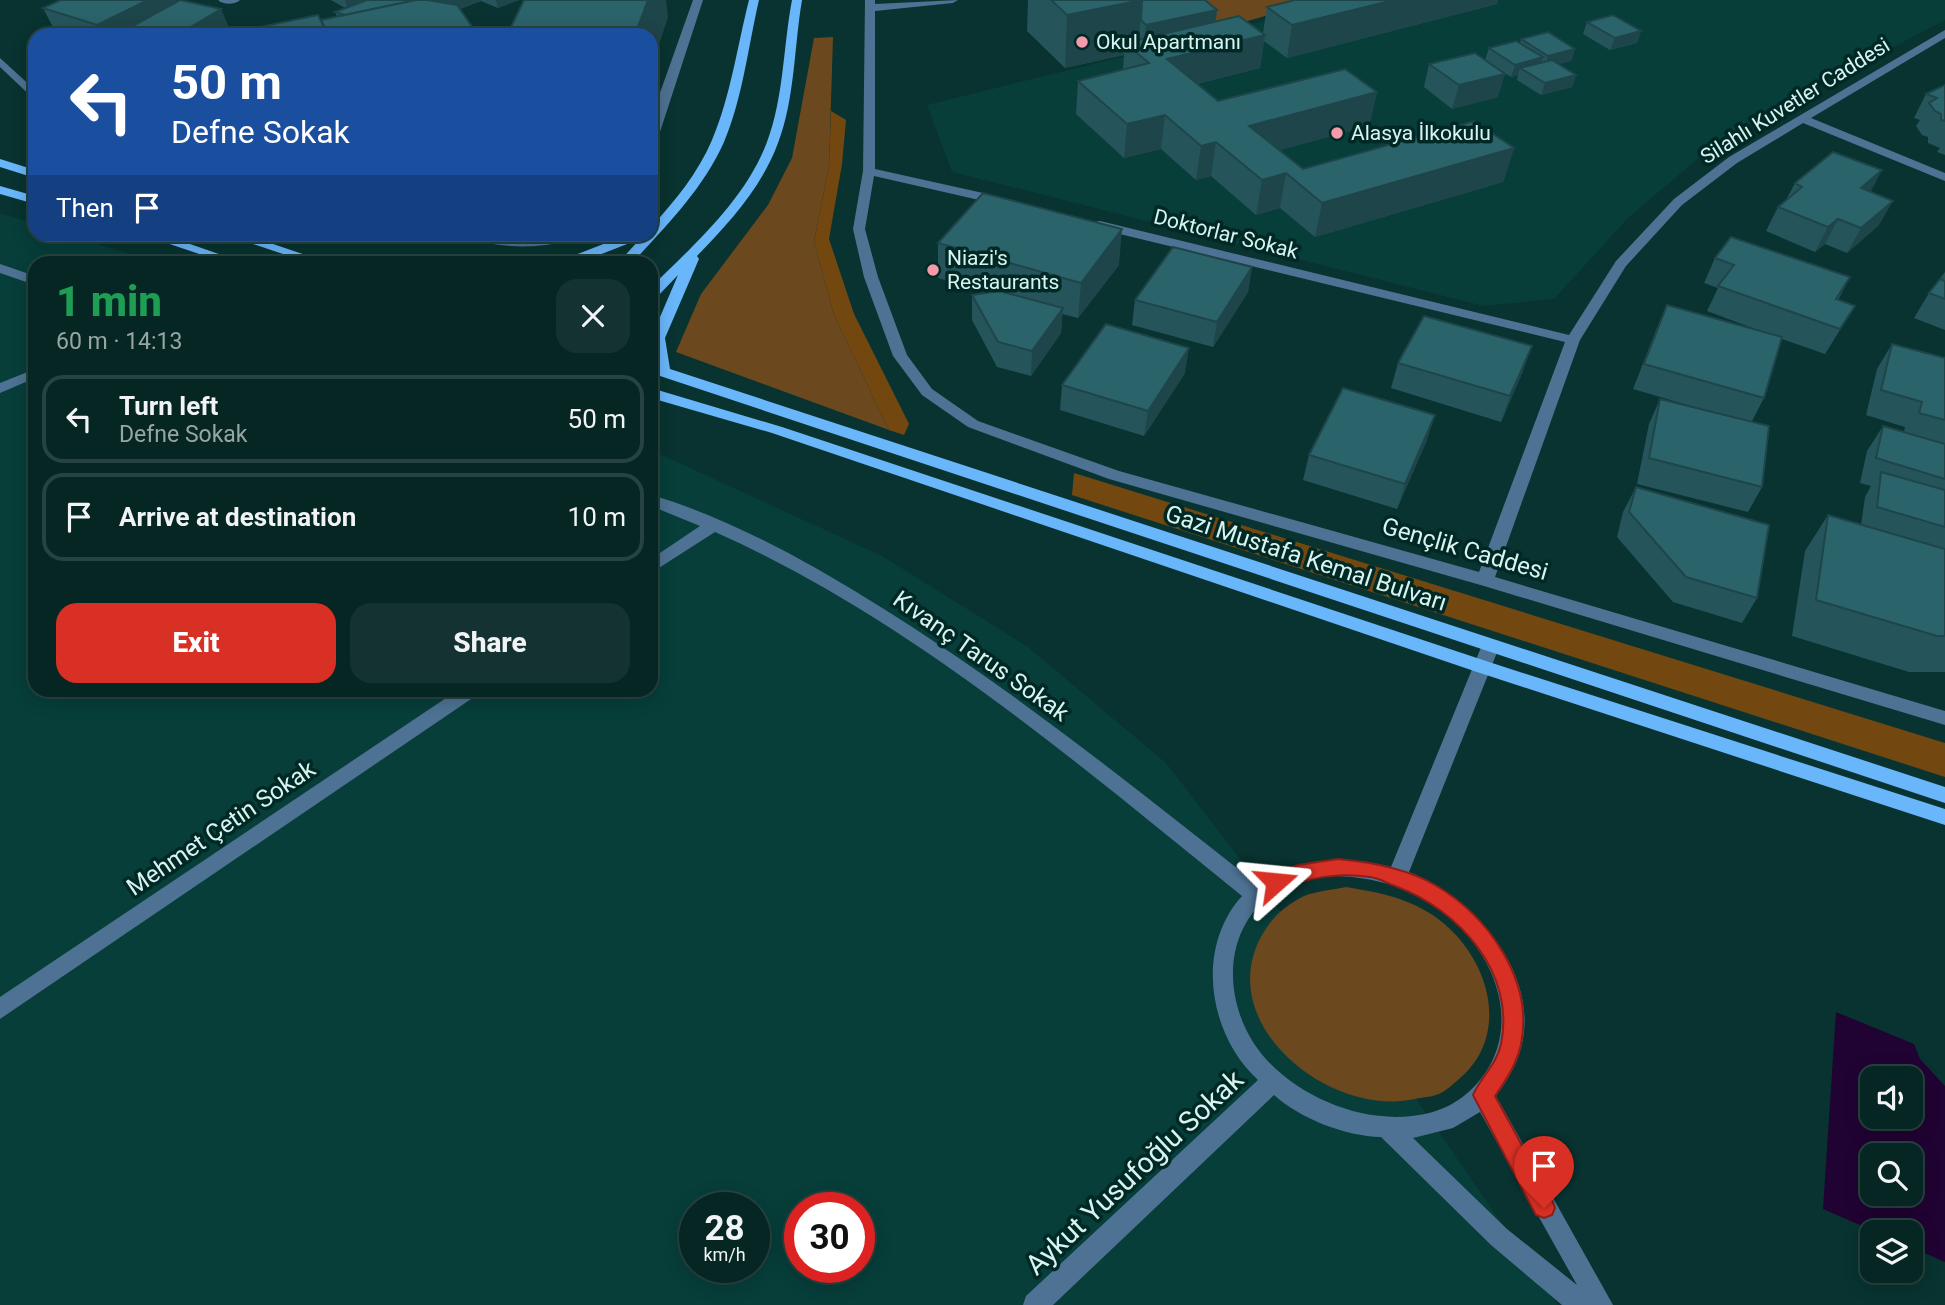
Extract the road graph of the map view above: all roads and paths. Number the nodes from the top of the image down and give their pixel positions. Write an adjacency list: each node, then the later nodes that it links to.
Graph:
1 (698, 0): 9 (street)
2 (754, 0): 19 (main road)
3 (797, 0): 24 (main road)
4 (953, 0): 5 (street)
5 (871, 4): 12 (street, Gençlik Caddesi)
6 (1945, 33): 10 (street, Silahlı Kuvetler Caddesi)
7 (0, 61): 8 (street)
8 (28, 90)
9 (658, 115)
10 (1801, 118): 14 (street); 33 (street, Silahlı Kuvetler Caddesi)
11 (0, 163): 13 (main road)
12 (869, 171): 17 (street); 41 (street, Gençlik Caddesi)
13 (28, 172)
14 (1945, 177)
15 (0, 190): 16 (main road)
16 (28, 198)
17 (1011, 203)
18 (1091, 223): 33 (street, Doktorlar Sokak)
19 (658, 224)
20 (171, 242): 25 (main road)
21 (255, 242): 26 (main road)
22 (621, 242): 27 (main road)
23 (643, 242): 28 (main road)
24 (696, 250): 31 (main road); 32 (main road)
25 (216, 256)
26 (300, 256)
27 (585, 256)
28 (631, 256)
29 (0, 268): 30 (street)
30 (28, 278)
31 (658, 288)
32 (658, 338)
33 (1573, 340): 41 (street, Silahlı Kuvetler Caddesi)
34 (658, 370): 42 (main road, Gazi Mustafa Kemal Bulvarı)
35 (28, 376): 36 (street)
36 (0, 388)
37 (658, 395): 43 (main road, Gazi Mustafa Kemal Bulvarı)
38 (658, 503): 39 (street, Kıvanç Tarus Sokak)
39 (714, 525): 40 (street); 49 (street, Kıvanç Tarus Sokak)
40 (658, 562)
41 (1485, 580): 45 (street, Gençlik Caddesi)
42 (1491, 645): 43 (street); 46 (main road, Gazi Mustafa Kemal Bulvarı)
43 (1483, 667): 47 (main road, Gazi Mustafa Kemal Bulvarı); 48 (street)
44 (461, 697): 50 (street, Mehmet Çetin Sokak)
45 (1945, 718)
46 (1945, 795)
47 (1945, 817)
48 (1397, 877): 49 (street); 52 (street)
49 (1256, 895): 51 (street)
50 (0, 1009)
51 (1273, 1081): 53 (street); 54 (street, Aykut Yusufoğlu Sokak)
52 (1483, 1095): 53 (street); 56 (street)
53 (1389, 1130): 55 (street)
54 (1035, 1305)
55 (1581, 1305)
56 (1601, 1305)

